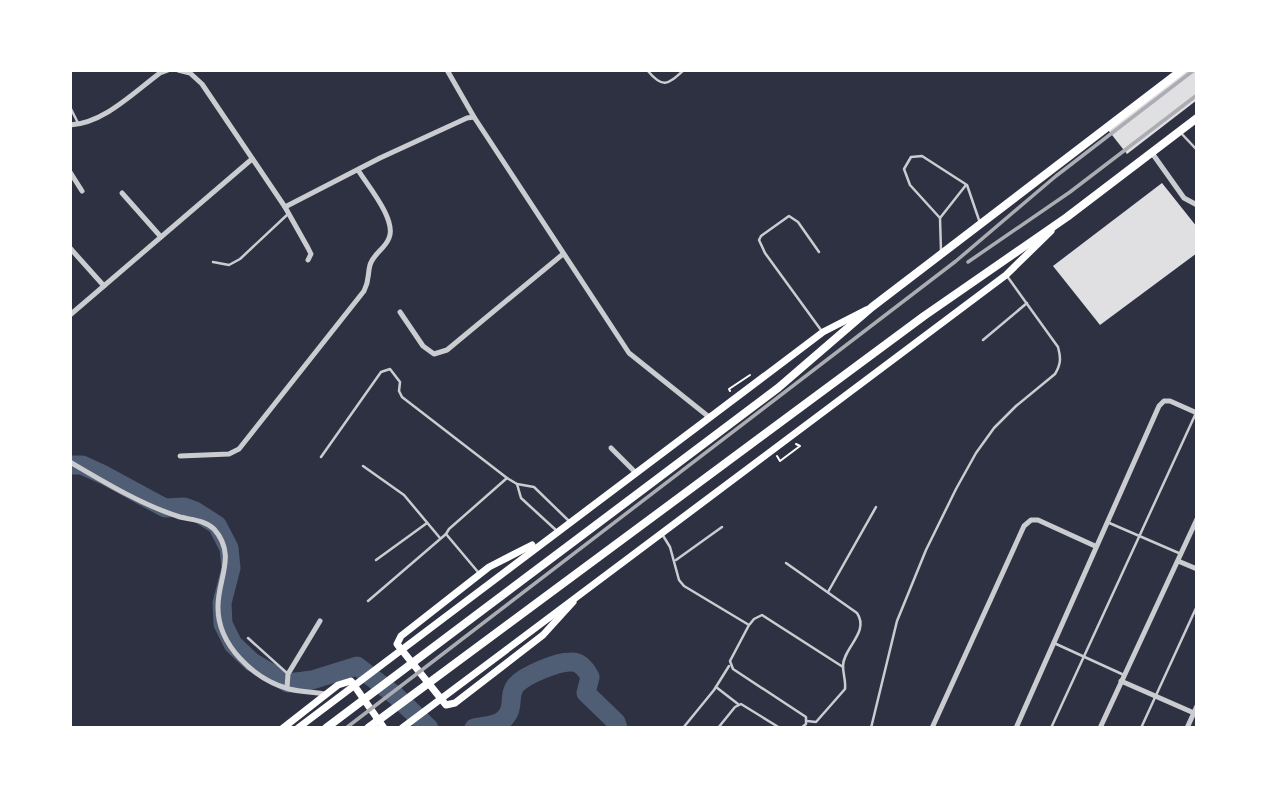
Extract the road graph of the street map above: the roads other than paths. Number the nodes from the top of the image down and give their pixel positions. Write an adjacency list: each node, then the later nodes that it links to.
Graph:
1 (168, 70): 10 (street)
2 (178, 70): 15 (street)
3 (447, 70): 8 (street)
4 (647, 70): 5 (lane)
5 (684, 70)
6 (1182, 70): 25 (main road)
7 (70, 107): 10 (lane)
8 (474, 117): 16 (street); 29 (street)
9 (1197, 118): 12 (main road)
10 (79, 124): 11 (street)
11 (70, 125)
12 (1180, 132): 13 (lane); 14 (main road)
13 (1197, 150)
14 (1152, 153): 21 (street); 23 (main road)
15 (253, 159): 22 (street); 26 (street)
16 (358, 170): 22 (street); 44 (street)
17 (70, 172): 19 (street)
18 (967, 185): 24 (lane); 24 (lane); 25 (lane)
19 (82, 191)
20 (122, 193): 26 (street)
21 (1197, 205)
22 (287, 210): 31 (street); 32 (lane)
23 (1067, 217): 33 (main road); 88 (main road)
24 (940, 218): 30 (lane)
25 (980, 224): 30 (main road)
26 (161, 237): 34 (street)
27 (70, 248): 34 (street)
28 (820, 252): 39 (lane)
29 (563, 254): 37 (street); 42 (street)
30 (941, 254): 36 (main road)
31 (307, 260)
32 (213, 262)
33 (1006, 275): 35 (lane); 59 (main road)
34 (104, 286): 38 (street)
35 (1027, 303): 40 (lane); 98 (lane)
36 (872, 307): 39 (main road); 91 (main road)
37 (400, 312)
38 (70, 315)
39 (823, 332): 42 (main road)
40 (983, 340)
41 (1196, 413): 54 (street); 60 (lane)
42 (709, 417): 48 (main road)
43 (611, 448): 48 (street)
44 (180, 456)
45 (321, 457): 49 (lane)
46 (70, 462): 81 (street)
47 (363, 466): 55 (lane)
48 (635, 472): 53 (main road)
49 (507, 478): 50 (lane); 58 (lane)
50 (517, 484): 53 (lane); 57 (lane)
51 (877, 507): 70 (lane)
52 (1197, 519): 63 (street)
53 (569, 521): 57 (main road)
54 (1106, 521): 60 (lane); 62 (street)
55 (427, 523): 61 (lane); 64 (lane)
56 (722, 527): 65 (lane)
57 (553, 533): 68 (main road); 90 (main road)
58 (446, 534): 61 (lane); 68 (lane)
59 (662, 534): 65 (lane); 69 (main road)
60 (1139, 535): 63 (lane); 77 (lane)
61 (440, 538): 71 (lane)
62 (1095, 546): 76 (street); 99 (street)
63 (1180, 558): 67 (street); 80 (street)
64 (376, 560)
65 (675, 560): 74 (lane)
66 (786, 564): 70 (lane)
67 (1197, 569)
68 (480, 574): 69 (main road)
69 (588, 587): 93 (main road)
70 (828, 593): 79 (lane)
71 (368, 601)
72 (1197, 606): 84 (lane)
73 (320, 621): 81 (street)
74 (749, 625): 78 (lane); 79 (lane)
75 (248, 638): 81 (lane)
76 (1053, 642): 77 (lane); 100 (street)
77 (1084, 656): 80 (lane); 101 (lane)
78 (730, 665): 82 (lane); 87 (lane)
79 (843, 667): 87 (lane)
80 (1123, 678): 84 (street); 102 (street)
81 (287, 681): 83 (street)
82 (716, 687): 85 (lane); 94 (lane)
83 (326, 694): 89 (main road); 92 (main road)
84 (1156, 696): 86 (street); 103 (lane)
85 (738, 704): 95 (lane); 96 (lane)
86 (1196, 710): 104 (street)
87 (807, 720): 97 (lane)
88 (370, 727)
89 (283, 728)
90 (298, 728)
91 (327, 728)
92 (384, 728)
93 (402, 728)
94 (683, 728)
95 (718, 728)
96 (780, 728)
97 (801, 728)
98 (870, 728)
99 (932, 728)
100 (1016, 728)
101 (1051, 728)
102 (1100, 728)
103 (1141, 728)
104 (1187, 728)

